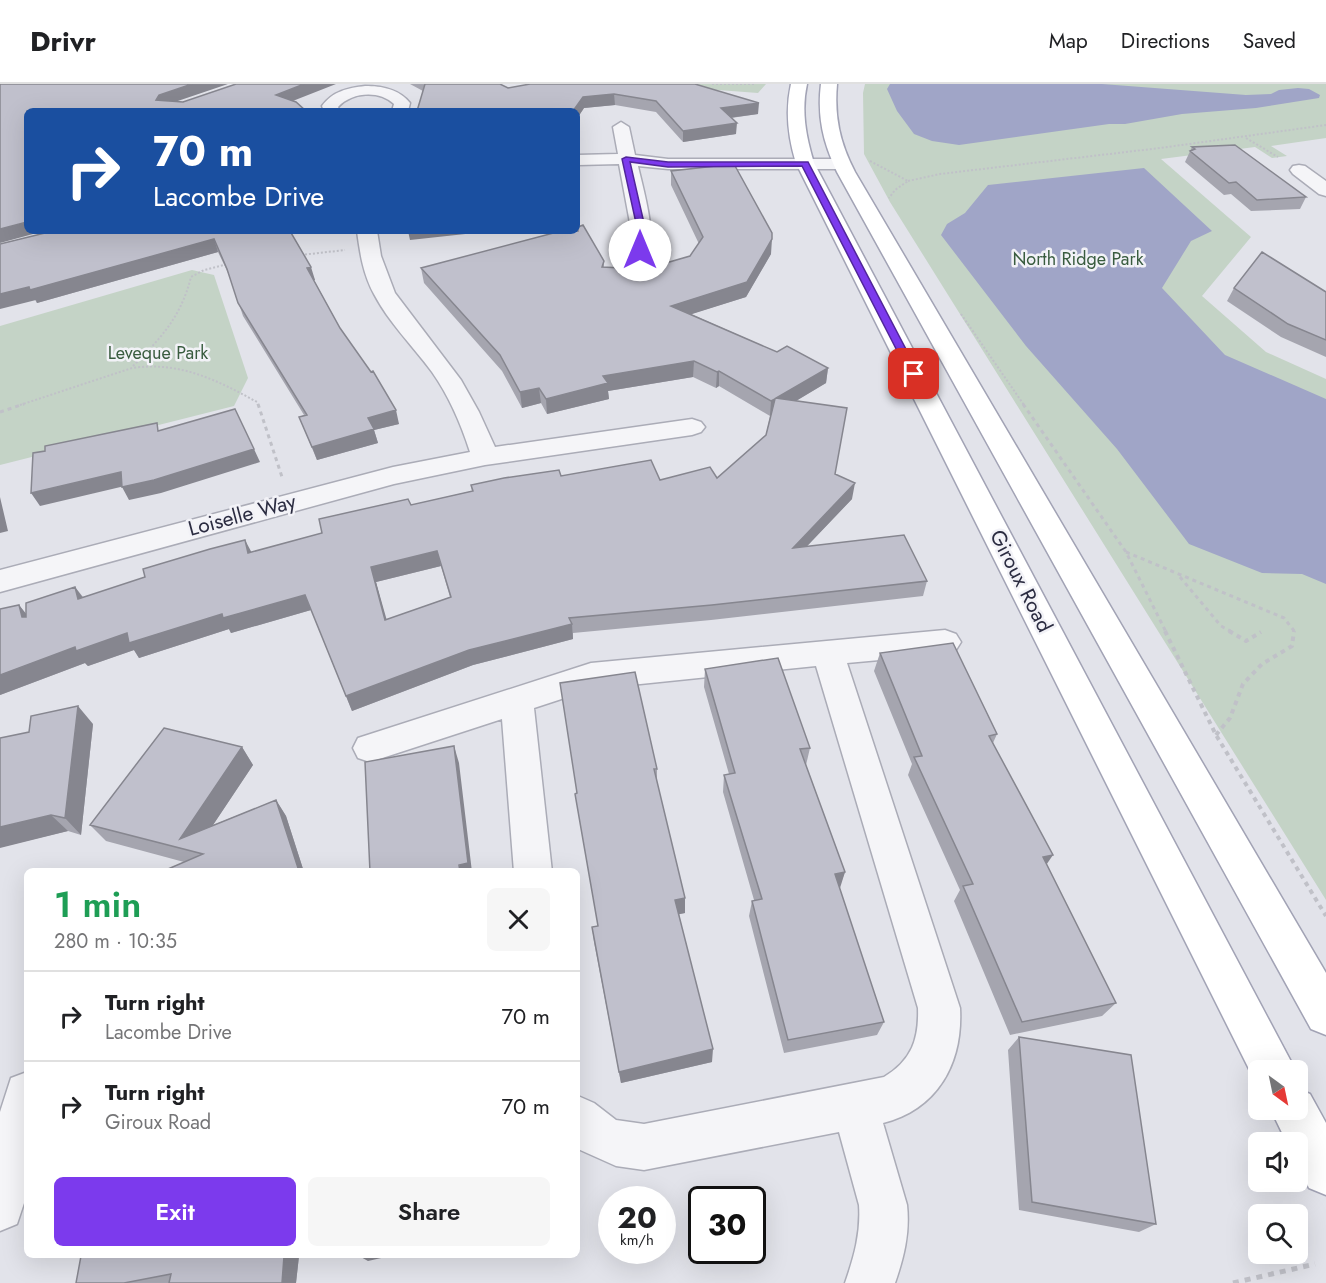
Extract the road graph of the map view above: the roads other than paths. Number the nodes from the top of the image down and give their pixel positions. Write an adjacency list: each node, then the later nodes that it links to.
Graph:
1 (799, 84): 7 (main road, Giroux Road)
2 (829, 84): 8 (main road)
3 (352, 87): 4 (street); 5 (street)
4 (331, 108)
5 (401, 108)
6 (621, 127): 9 (street)
7 (803, 158): 8 (street); 9 (street); 24 (main road, Giroux Road)
8 (847, 158): 23 (main road)
9 (626, 159): 10 (street); 14 (street)
10 (580, 160)
11 (1299, 170): 12 (street)
12 (1326, 190)
13 (367, 234): 16 (street)
14 (640, 250)
15 (692, 427): 16 (street, Loiselle Way)
16 (485, 457): 17 (street, Loiselle Way)
17 (0, 581)
18 (945, 642): 19 (street)
19 (828, 653): 20 (street); 25 (street)
20 (517, 701): 21 (street); 22 (street)
21 (370, 748)
22 (533, 868)
23 (1326, 1014)
24 (1268, 1060)
25 (855, 1106): 28 (street); 31 (street)
26 (24, 1107): 30 (street)
27 (1300, 1120): 29 (main road)
28 (580, 1121)
29 (1323, 1160)
30 (0, 1207)
31 (870, 1283)

